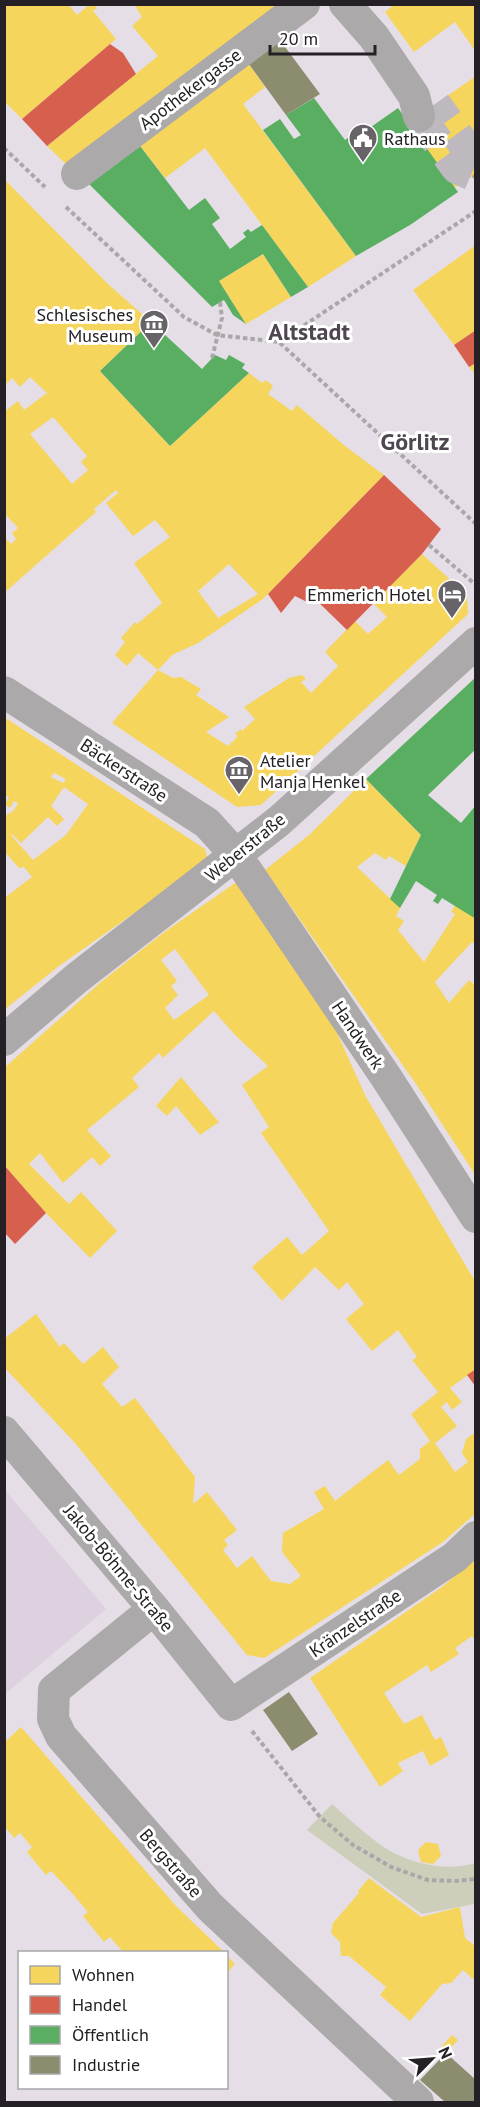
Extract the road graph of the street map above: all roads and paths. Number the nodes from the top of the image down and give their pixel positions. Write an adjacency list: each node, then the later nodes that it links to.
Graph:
1 (304, 4): 5 (street, Apothekergasse)
2 (357, 9): 3 (street)
3 (423, 105)
4 (4, 148): 6 (path)
5 (77, 174)
6 (52, 194)
7 (61, 202): 10 (path)
8 (476, 211): 11 (path)
9 (220, 302): 10 (path)
10 (218, 335): 11 (path); 12 (path)
11 (279, 342): 13 (path)
12 (212, 358)
13 (476, 524)
14 (429, 545): 15 (path)
15 (476, 585)
16 (476, 643): 18 (street, Weberstraße)
17 (4, 692): 18 (street, Bäckerstraße)
18 (237, 855): 19 (street, Weberstraße); 20 (street, Handwerk)
19 (4, 1040)
20 (476, 1217)
21 (4, 1432): 23 (street, Jakob-Böhme-Straße)
22 (476, 1537): 24 (street, Kränzelstraße)
23 (154, 1609): 24 (street, Jakob-Böhme-Straße); 26 (street, Bergstraße)
24 (231, 1705): 25 (path)
25 (476, 1879)
26 (418, 2103)

